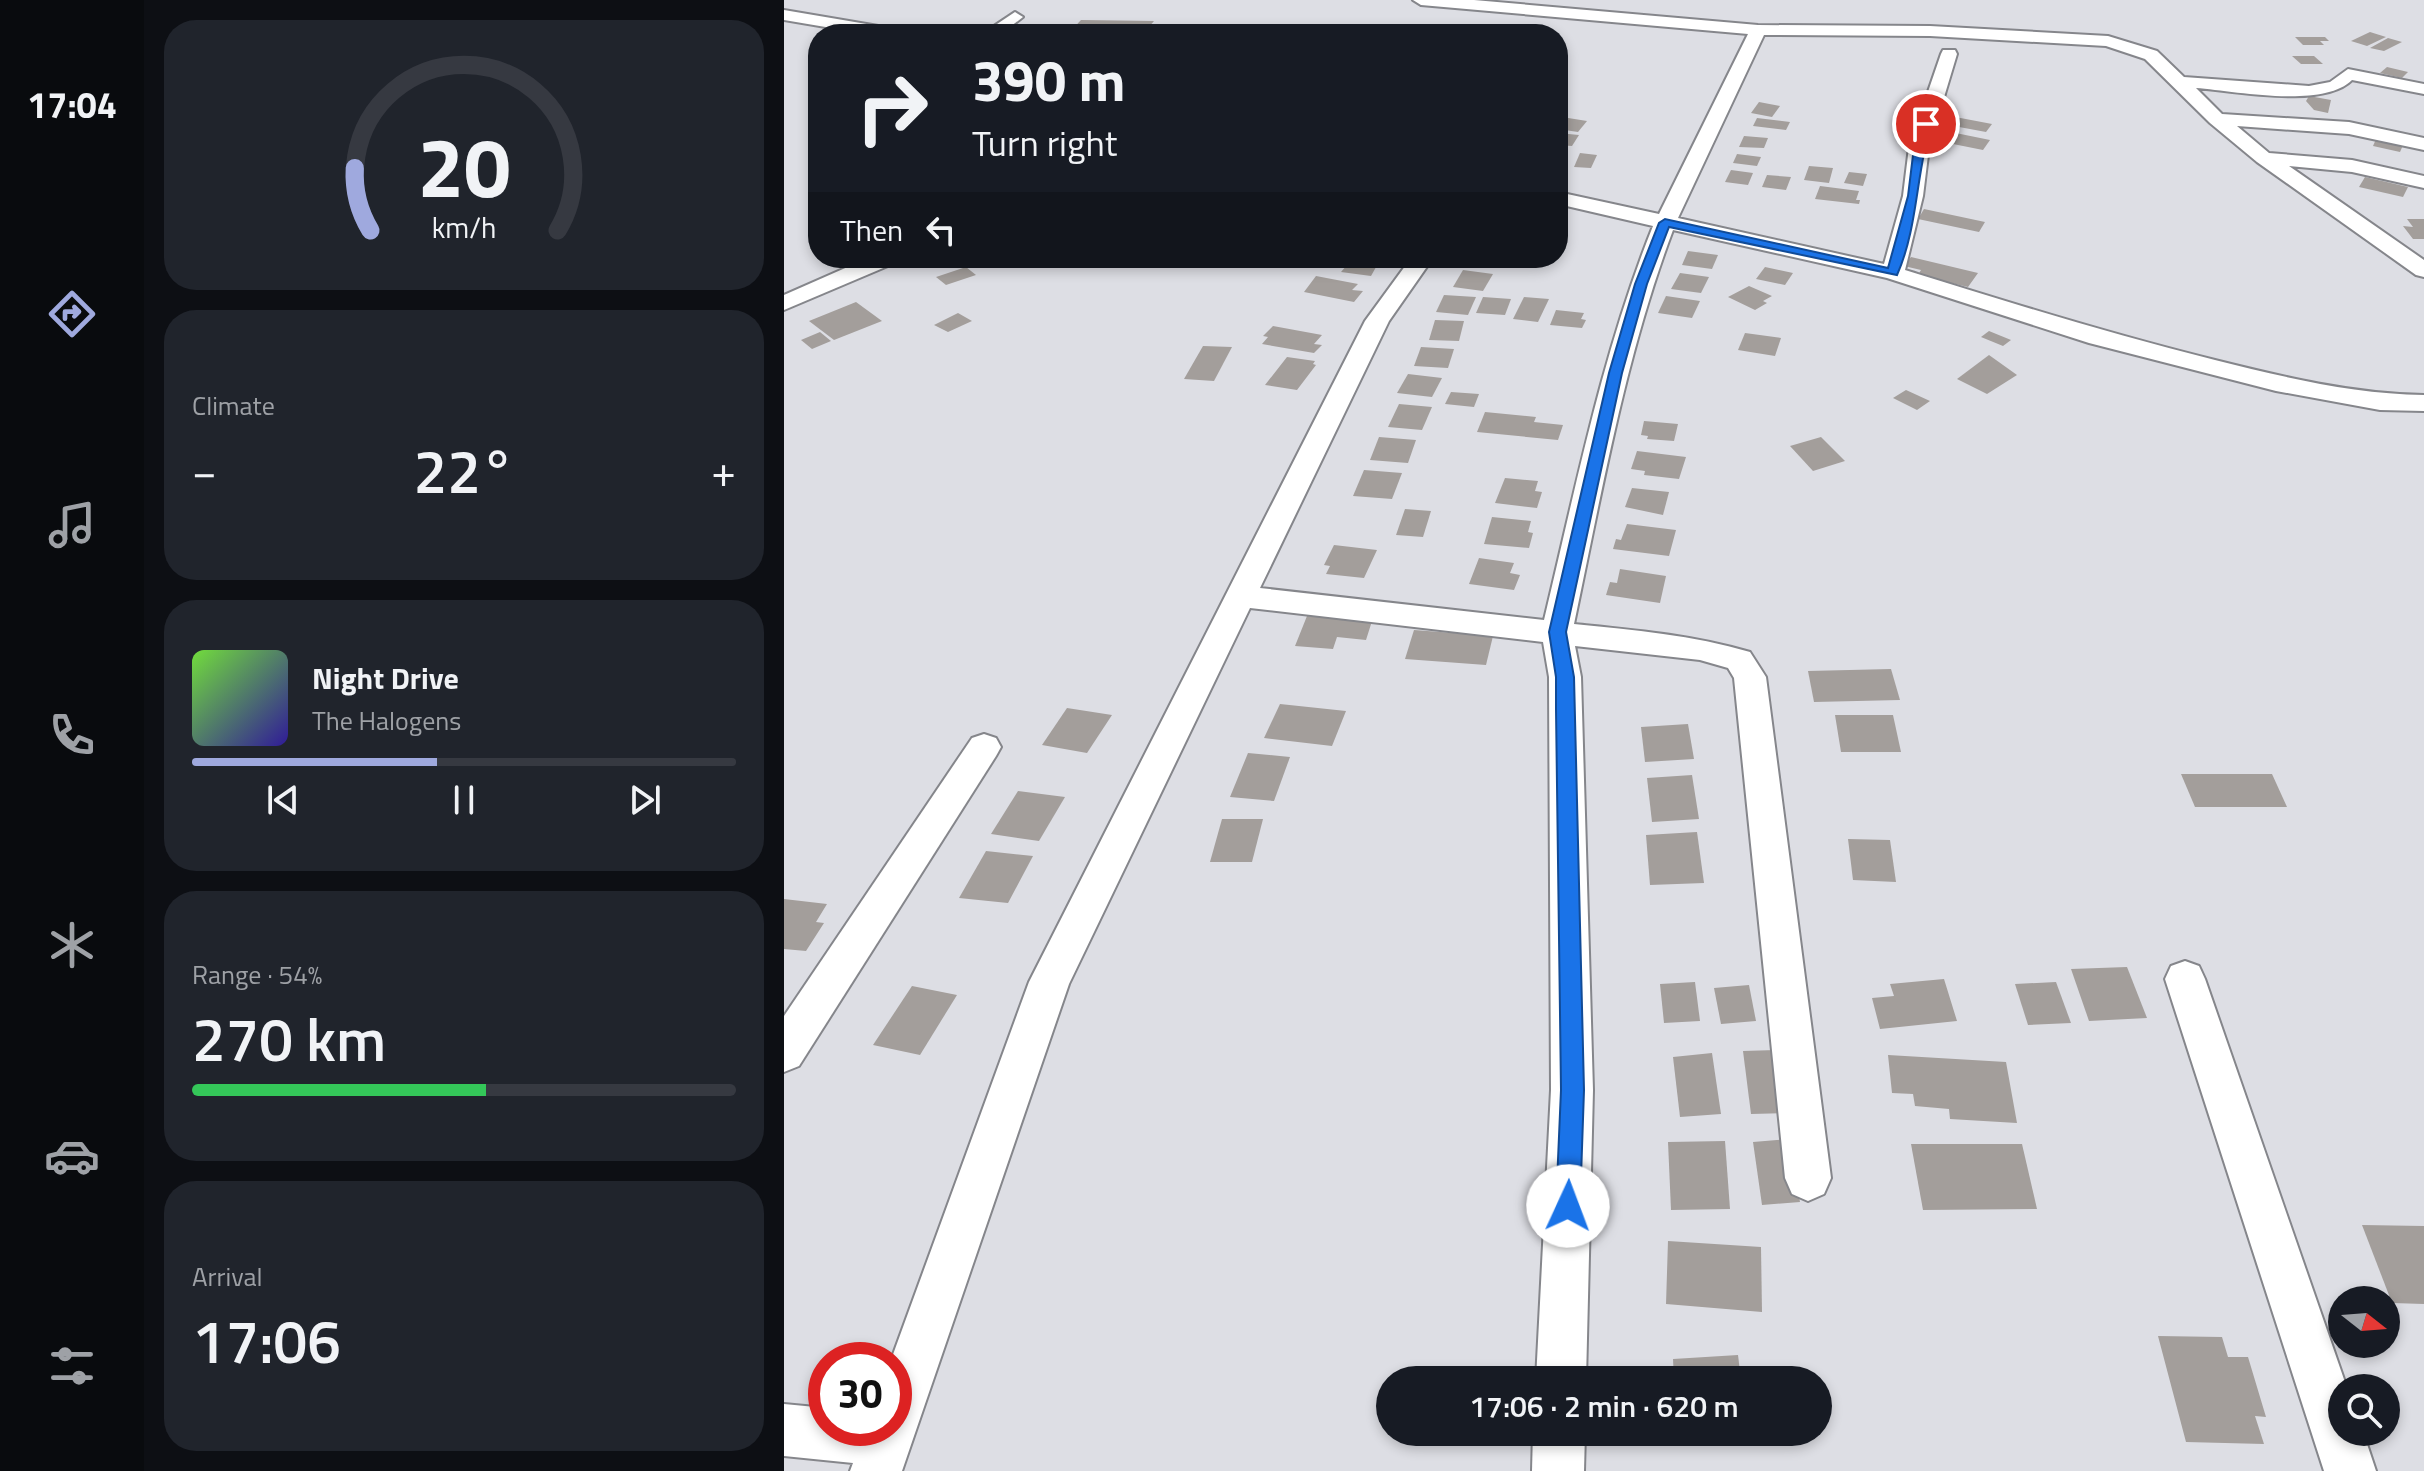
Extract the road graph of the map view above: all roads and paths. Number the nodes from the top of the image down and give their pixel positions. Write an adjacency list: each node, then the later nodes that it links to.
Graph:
1 (1421, 0): 6 (street)
2 (784, 15): 4 (street)
3 (1015, 17): 5 (street)
4 (837, 24)
5 (1005, 24)
6 (1758, 30): 8 (street); 15 (street)
7 (1949, 54): 19 (street)
8 (2179, 82): 9 (street); 10 (street)
9 (2424, 89)
10 (2217, 119): 11 (street); 12 (street)
11 (2424, 144)
12 (2264, 158): 13 (street); 18 (street)
13 (2424, 182)
14 (1568, 200): 15 (street)
15 (1665, 223): 19 (street); 23 (street)
16 (864, 268): 20 (street)
17 (1415, 268): 22 (street)
18 (2424, 270)
19 (1893, 273): 21 (street)
20 (784, 303)
21 (2424, 403)
22 (1239, 596): 23 (street); 29 (street)
23 (1557, 632): 27 (street); 28 (street)
24 (984, 747): 26 (street)
25 (2185, 979): 34 (street)
26 (784, 1052)
27 (1808, 1178)
28 (1562, 1366)
29 (912, 1369)
30 (784, 1430): 31 (street)
31 (808, 1432)
32 (1559, 1446): 33 (street)
33 (1558, 1471)
34 (2350, 1471)

